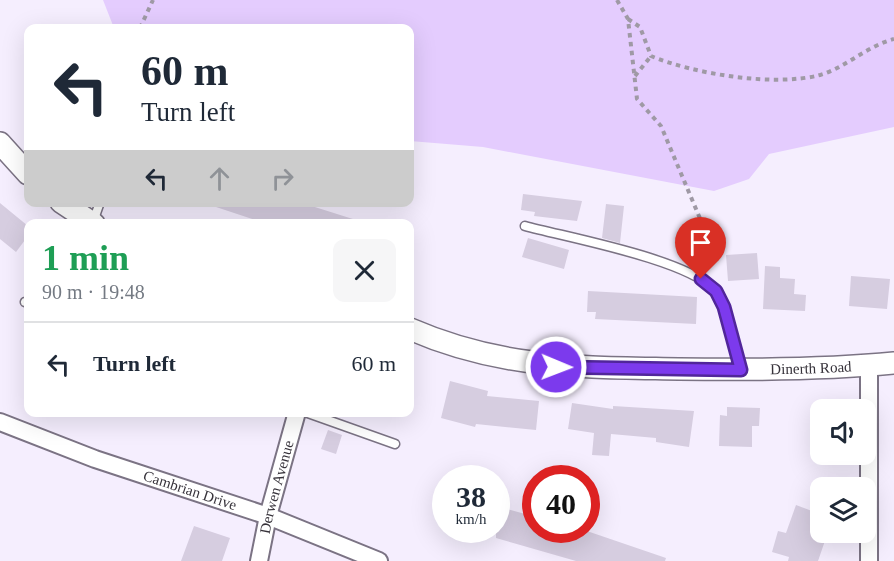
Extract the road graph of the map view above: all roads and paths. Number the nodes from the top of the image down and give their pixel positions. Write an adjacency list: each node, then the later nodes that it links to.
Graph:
1 (153, 0): 4 (path)
2 (616, 0): 3 (path)
3 (628, 19): 6 (path); 7 (path)
4 (142, 24)
5 (894, 39): 6 (path)
6 (651, 56): 7 (path)
7 (634, 77): 13 (path)
8 (0, 143): 9 (street)
9 (24, 170)
10 (69, 207): 11 (street)
11 (87, 219)
12 (525, 226): 13 (lane)
13 (701, 279): 17 (lane)
14 (414, 330): 17 (street, Dinerth Road)
15 (894, 363): 16 (street, Dinerth Road)
16 (869, 366): 17 (street, Dinerth Road); 25 (street)
17 (741, 370)
18 (296, 417): 22 (street, Derwen Avenue)
19 (319, 417): 21 (lane)
20 (0, 422): 22 (street, Cambrian Drive)
21 (395, 444)
22 (268, 516): 23 (street, Derwen Avenue); 24 (street, Cambrian Drive)
23 (259, 561)
24 (379, 561)
25 (869, 561)

